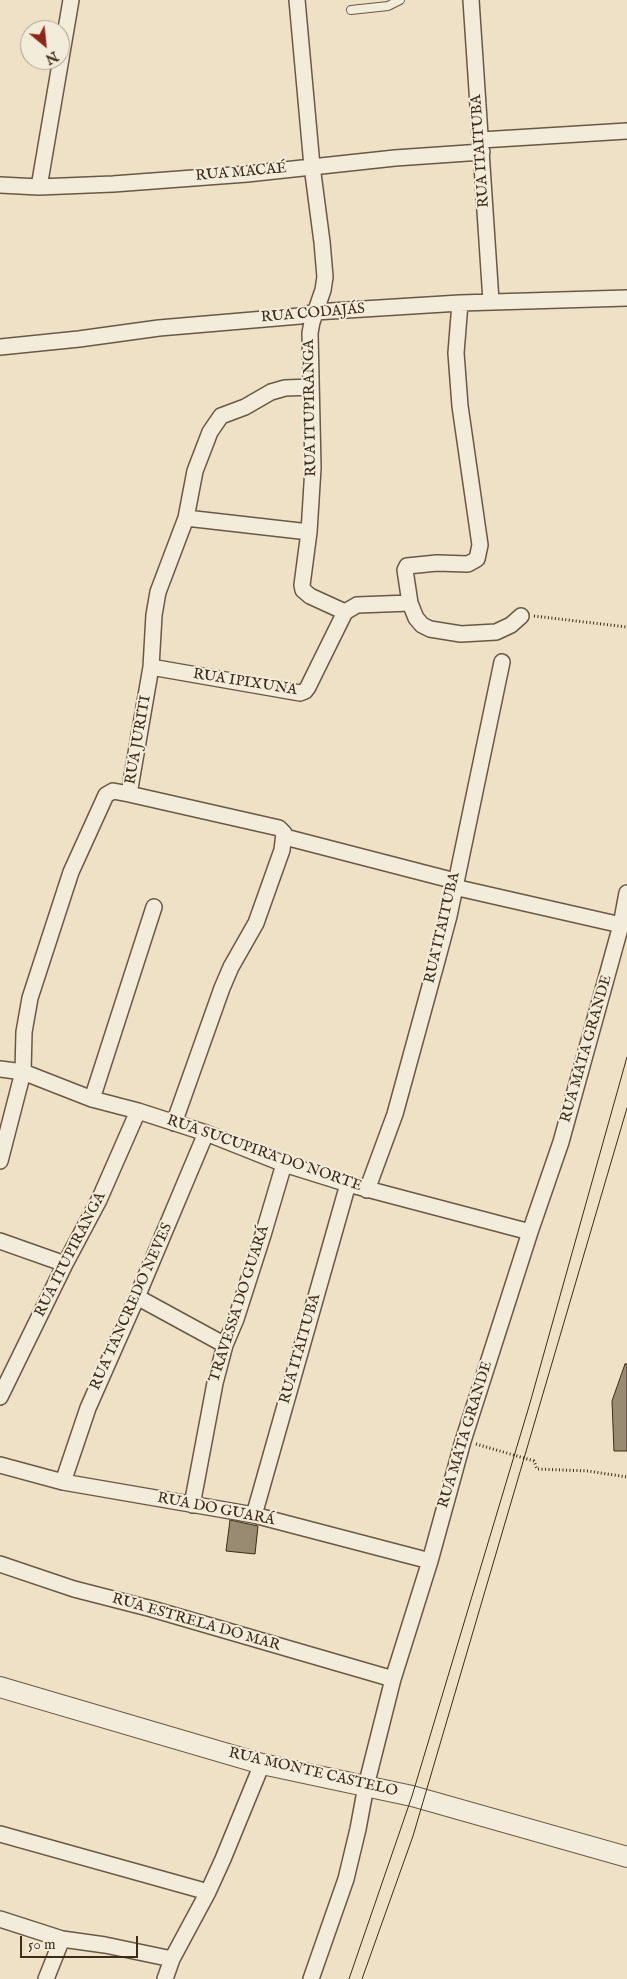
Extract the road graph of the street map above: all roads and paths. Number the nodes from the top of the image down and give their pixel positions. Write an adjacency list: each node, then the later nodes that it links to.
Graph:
1 (71, 0): 10 (street)
2 (297, 0): 8 (street, RUA ITUPIRANGA)
3 (400, 0): 5 (lane)
4 (471, 0): 7 (street, RUA ITAITUBA)
5 (351, 10)
6 (627, 131): 7 (street, RUA MACAÉ)
7 (481, 146): 8 (street, RUA MACAÉ); 12 (street, RUA ITAITUBA)
8 (312, 166): 10 (street, RUA MACAÉ); 14 (street, RUA ITUPIRANGA)
9 (0, 185): 10 (street, RUA MACAÉ)
10 (39, 187)
11 (627, 298): 12 (street, RUA CODAJÁS)
12 (491, 302): 13 (street, RUA CODAJÁS)
13 (460, 303): 14 (street, RUA CODAJÁS); 19 (street)
14 (316, 312): 15 (street, RUA CODAJÁS); 16 (street, RUA ITUPIRANGA)
15 (0, 347)
16 (311, 387): 17 (street, RUA JURITI); 18 (street, RUA ITUPIRANGA)
17 (186, 518): 18 (street); 24 (street, RUA JURITI)
18 (309, 532): 20 (street, RUA ITUPIRANGA)
19 (410, 604): 20 (street); 21 (street)
20 (345, 612): 24 (street, RUA IPIXUNA)
21 (521, 616): 22 (path)
22 (627, 627)
23 (502, 662): 27 (street, RUA ITAITUBA)
24 (151, 667): 25 (street, RUA JURITI)
25 (130, 794): 26 (street); 32 (street, RUA JURITI)
26 (284, 844): 27 (street); 35 (street)
27 (454, 884): 30 (street); 40 (street, RUA ITAITUBA)
28 (627, 893): 30 (street, RUA MATA GRANDE)
29 (154, 907): 33 (street)
30 (622, 925): 41 (street, RUA MATA GRANDE)
31 (0, 1069): 32 (street, RUA SUCUPIRA DO NORTE)
32 (23, 1072): 33 (street, RUA SUCUPIRA DO NORTE); 37 (street, RUA JURITI)
33 (92, 1099): 34 (street, RUA SUCUPIRA DO NORTE)
34 (138, 1111): 35 (street, RUA SUCUPIRA DO NORTE); 43 (street, RUA ITUPIRANGA)
35 (174, 1123): 36 (street, RUA SUCUPIRA DO NORTE)
36 (206, 1133): 38 (street, RUA SUCUPIRA DO NORTE); 44 (street, RUA TANCREDO NEVES)
37 (0, 1161)
38 (284, 1164): 39 (street, RUA SUCUPIRA DO NORTE); 45 (street, TRAVESSA DO GUARÁ)
39 (348, 1184): 40 (street, RUA SUCUPIRA DO NORTE); 52 (street, RUA ITAITUBA)
40 (367, 1190): 41 (street, RUA SUCUPIRA DO NORTE)
41 (530, 1232): 47 (street, RUA MATA GRANDE)
42 (0, 1240): 43 (street)
43 (65, 1264): 46 (street, RUA ITUPIRANGA)
44 (137, 1298): 45 (street); 50 (street, RUA TANCREDO NEVES)
45 (225, 1345): 51 (street, TRAVESSA DO GUARÁ)
46 (1, 1393)
47 (463, 1441): 49 (path); 53 (street, RUA MATA GRANDE)
48 (0, 1465): 50 (street, RUA DO GUARÁ)
49 (627, 1477)
50 (63, 1482): 51 (street, RUA DO GUARÁ)
51 (192, 1505): 52 (street, RUA DO GUARÁ)
52 (254, 1515): 53 (street, RUA DO GUARÁ)
53 (430, 1562): 55 (street, RUA MATA GRANDE)
54 (0, 1564): 55 (street, RUA ESTRELA DO MAR)
55 (393, 1679): 58 (street, RUA MATA GRANDE)
56 (0, 1687): 57 (street, RUA MONTE CASTELO)
57 (262, 1764): 58 (street, RUA MONTE CASTELO); 61 (street)
58 (366, 1786): 60 (street, RUA MONTE CASTELO); 67 (street, RUA MATA GRANDE)
59 (0, 1834): 61 (street)
60 (627, 1857)
61 (208, 1892): 64 (street)
62 (0, 1919): 63 (street)
63 (62, 1939): 64 (street); 65 (street)
64 (172, 1959): 66 (street)
65 (46, 1979)
66 (165, 1979)
67 (311, 1979)

